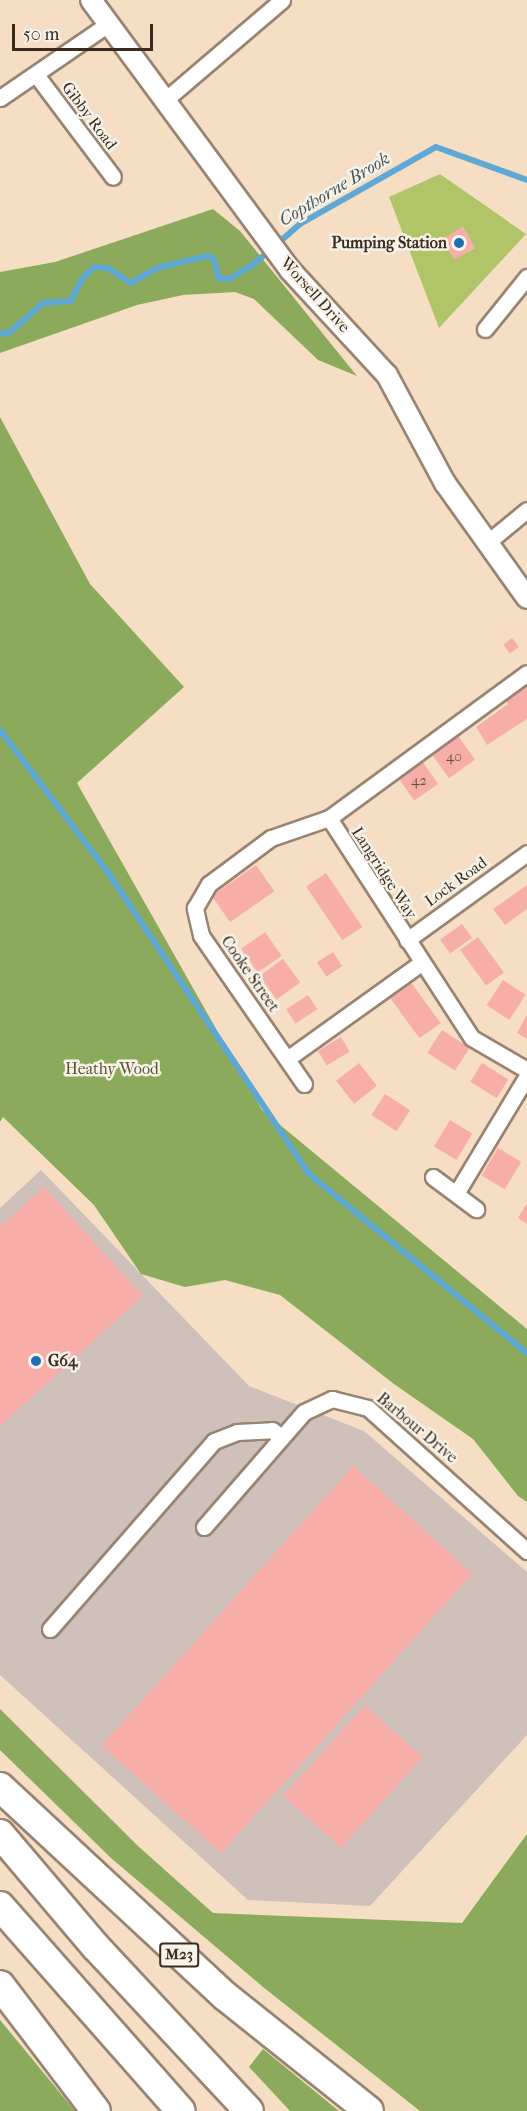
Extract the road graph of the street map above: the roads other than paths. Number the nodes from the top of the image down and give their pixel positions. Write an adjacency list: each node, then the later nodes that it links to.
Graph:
1 (91, 0): 3 (street, Worsell Drive)
2 (282, 0): 6 (street)
3 (108, 24): 4 (street, Gibby Road); 6 (street, Worsell Drive)
4 (37, 76): 5 (street, Gibby Road); 7 (street, Gibby Road)
5 (0, 98)
6 (165, 100): 11 (street, Worsell Drive)
7 (113, 177)
8 (527, 277): 9 (street)
9 (485, 328)
10 (527, 510): 11 (street)
11 (488, 542): 12 (street, Worsell Drive)
12 (527, 598)
13 (527, 673): 14 (street, Langridge Way)
14 (329, 818): 16 (street, Langridge Way); 18 (street, Cooke Street)
15 (527, 853): 16 (street, Lock Road)
16 (407, 940): 17 (street, Langridge Way)
17 (421, 963): 18 (street); 19 (street, Langridge Way)
18 (287, 1059): 21 (street, Cooke Street)
19 (527, 1070)
20 (527, 1076): 23 (street)
21 (304, 1084)
22 (433, 1177): 23 (street)
23 (457, 1192): 24 (street)
24 (476, 1209)
25 (281, 1437): 26 (street, Barbour Drive); 27 (street, Barbour Drive); 28 (street)
26 (204, 1527)
27 (527, 1551)
28 (50, 1629)
29 (0, 1787): 36 (highway, M23)
30 (0, 1834): 35 (highway)
31 (0, 1906): 34 (highway)
32 (0, 1985): 33 (highway)
33 (96, 2111)
34 (181, 2111)
35 (249, 2111)
36 (369, 2111)

